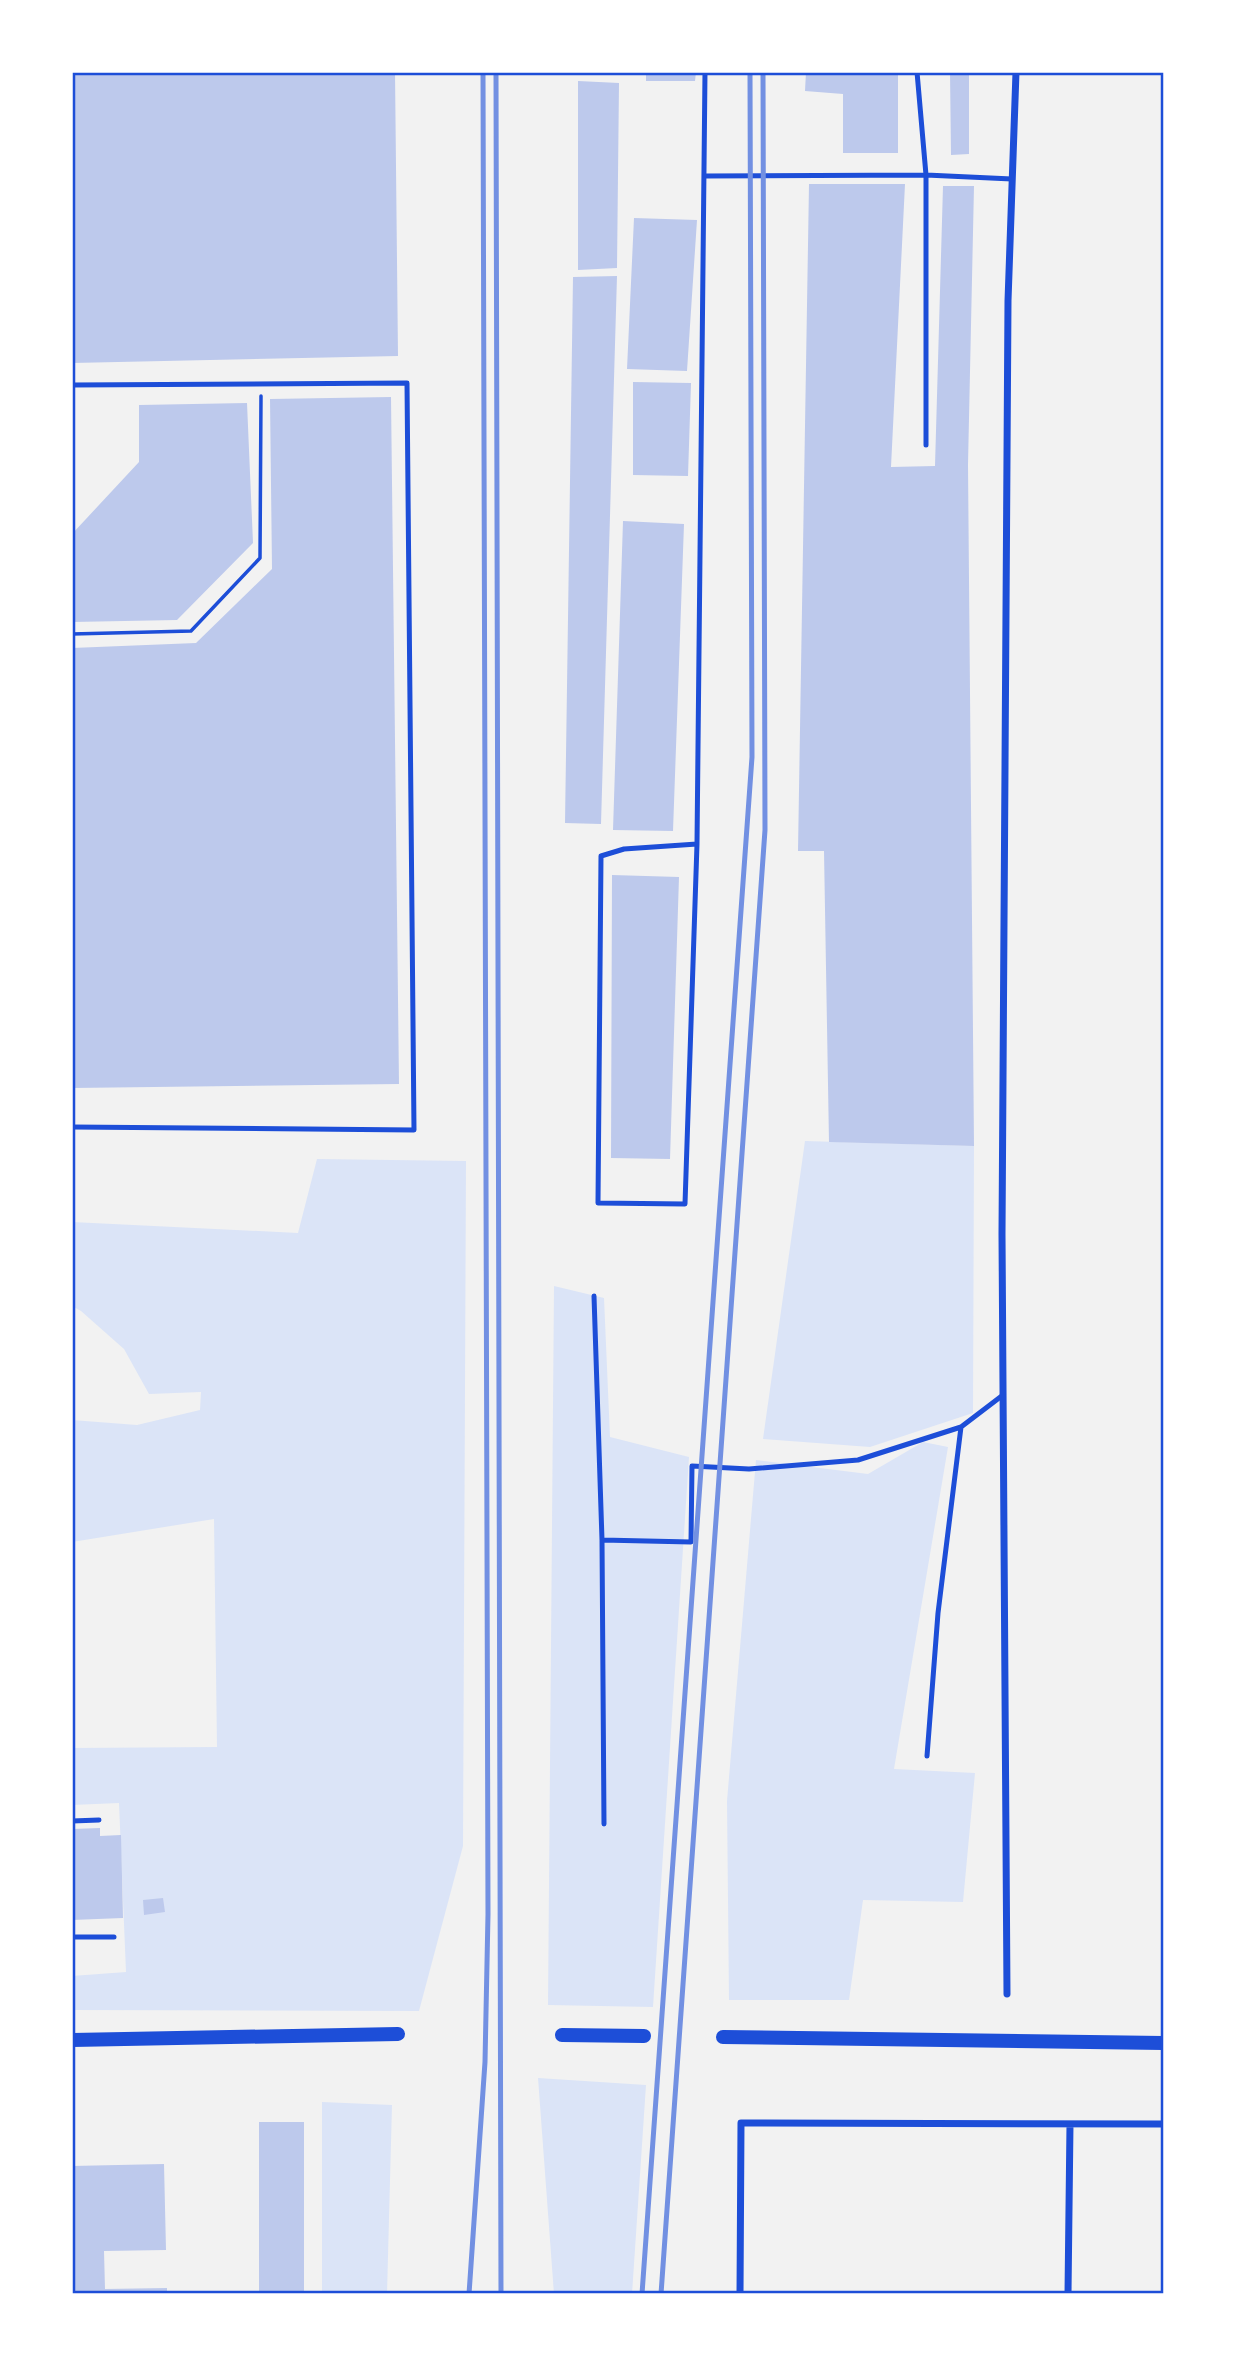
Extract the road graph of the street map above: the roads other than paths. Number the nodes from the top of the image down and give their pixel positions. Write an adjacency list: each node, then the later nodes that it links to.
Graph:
1 (705, 72): 5 (lane)
2 (917, 72): 4 (lane)
3 (1016, 72): 6 (street)
4 (926, 175): 5 (lane); 6 (lane); 8 (lane)
5 (705, 176): 9 (lane)
6 (1012, 179): 12 (street)
7 (72, 385): 10 (lane)
8 (926, 445)
9 (696, 844): 9 (lane)
10 (72, 1127)
11 (594, 1296): 14 (lane)
12 (1003, 1395): 13 (lane); 21 (street)
13 (961, 1427): 14 (lane); 15 (lane)
14 (602, 1540): 18 (lane)
15 (927, 1756)
16 (99, 1820): 17 (lane)
17 (72, 1821)
18 (604, 1824)
19 (72, 1937): 20 (lane)
20 (114, 1937)
21 (1007, 1994)
22 (398, 2034): 26 (main road)
23 (562, 2035): 24 (main road)
24 (644, 2036)
25 (723, 2037): 27 (main road)
26 (72, 2040)
27 (1163, 2043)
28 (1070, 2124): 29 (street); 30 (street); 31 (street)
29 (1163, 2124)
30 (740, 2294)
31 (1068, 2294)

